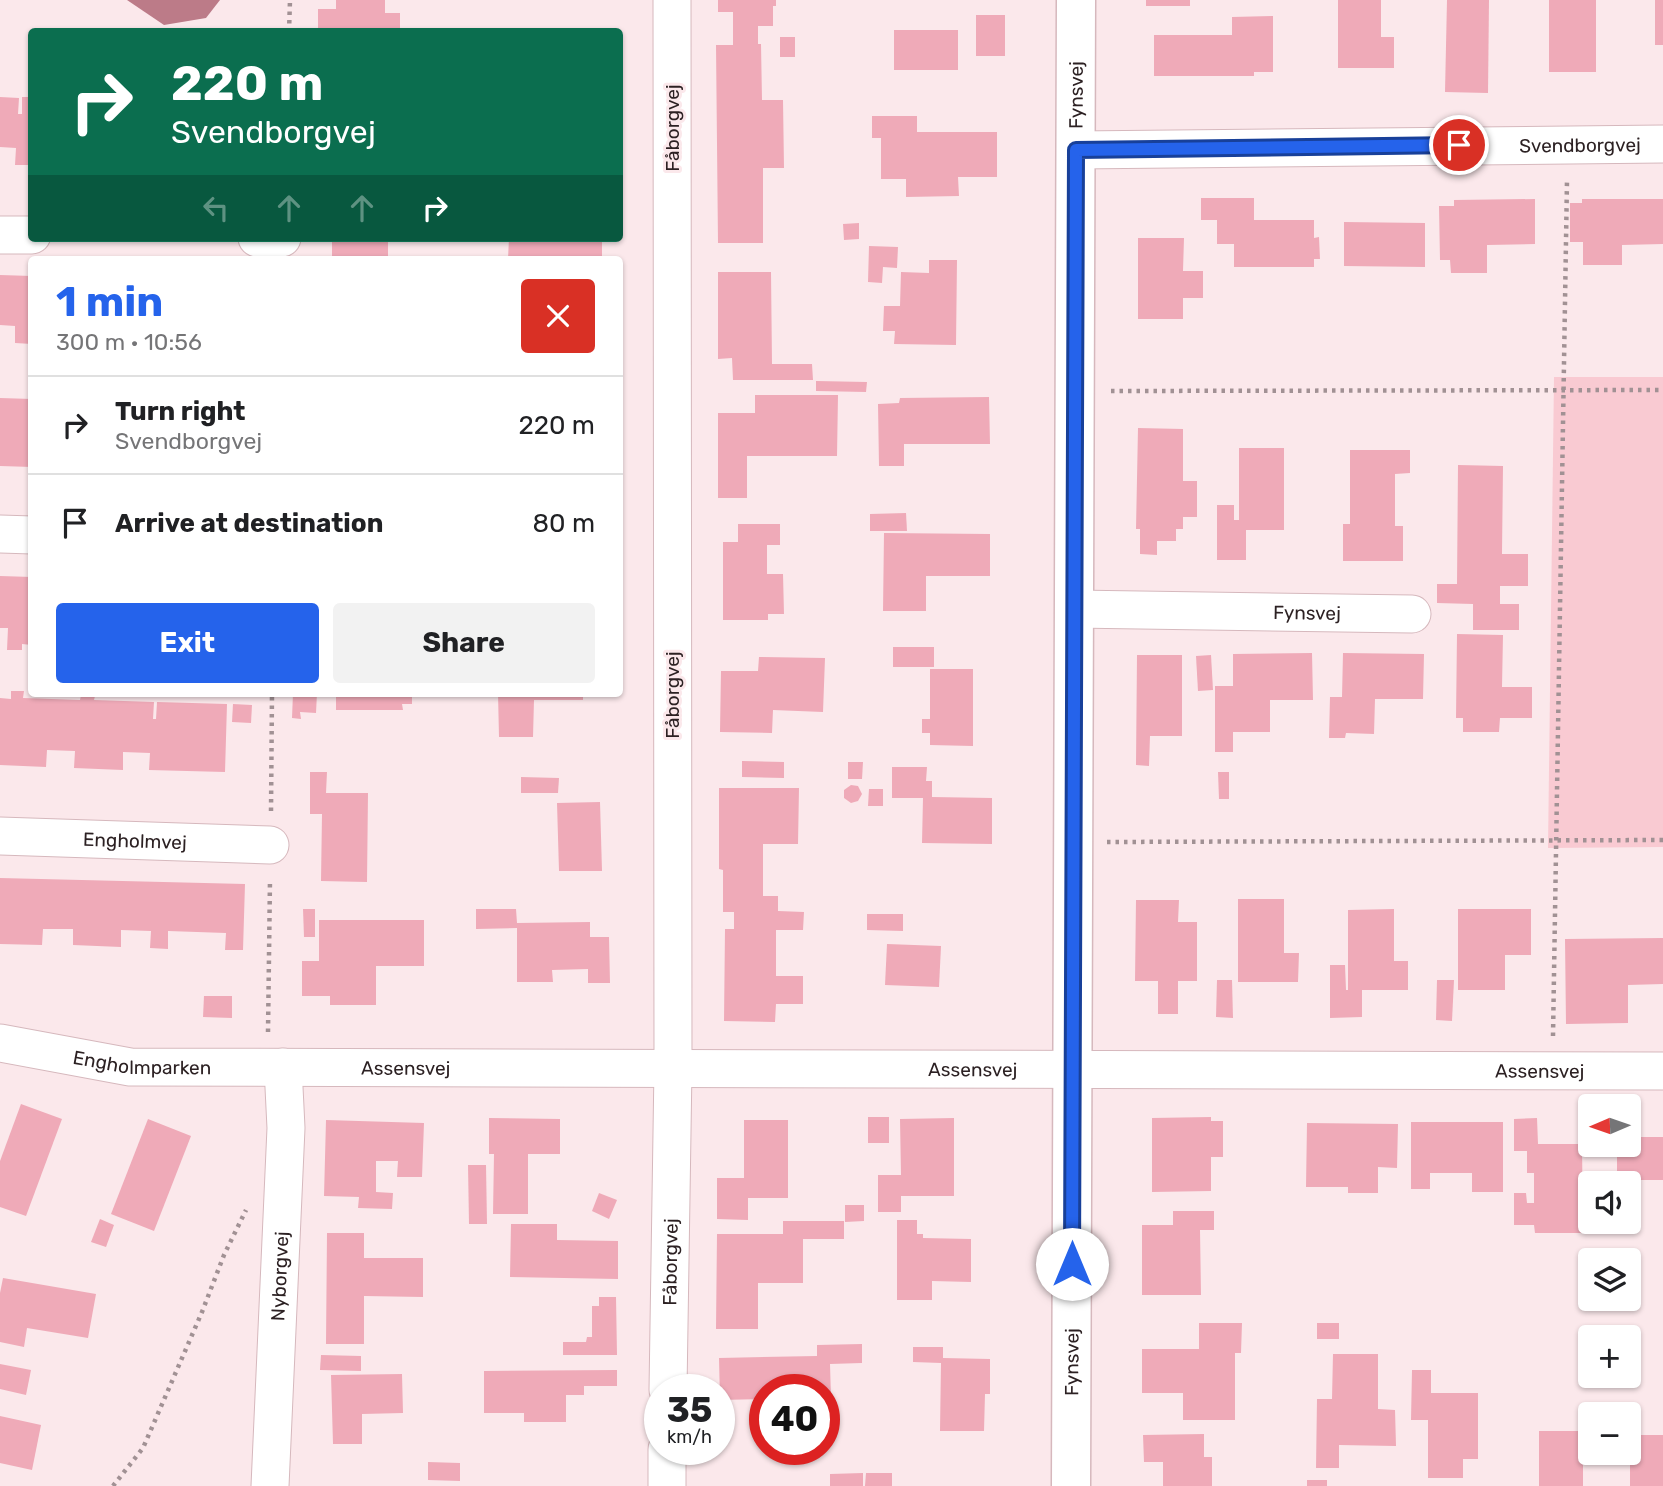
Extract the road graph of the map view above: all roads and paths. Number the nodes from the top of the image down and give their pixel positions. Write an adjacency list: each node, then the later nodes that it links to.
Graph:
1 (290, 0): 4 (path)
2 (672, 0): 24 (street, Fåborgvej)
3 (1076, 0): 7 (street, Fynsvej)
4 (289, 28)
5 (1568, 144): 6 (street, Svendborgvej); 7 (street, Svendborgvej); 10 (path)
6 (1663, 144)
7 (1076, 150): 12 (street, Fynsvej)
8 (0, 235): 9 (street)
9 (28, 235)
10 (1563, 390): 11 (path); 12 (path); 18 (path)
11 (1663, 390)
12 (1075, 391): 15 (street, Fynsvej)
13 (0, 534): 14 (street)
14 (28, 535)
15 (1074, 609): 16 (street, Fynsvej); 20 (street, Fynsvej)
16 (1412, 614)
17 (0, 836): 21 (street, Engholmvej)
18 (1557, 840): 19 (path); 20 (path); 27 (path)
19 (1663, 841)
20 (1073, 842): 25 (street, Fynsvej)
21 (270, 845)
22 (0, 1043): 23 (street, Engholmparken)
23 (283, 1068): 24 (street, Assensvej); 32 (street, Nyborgvej)
24 (673, 1068): 25 (street, Assensvej); 29 (street, Fåborgvej)
25 (1073, 1069): 27 (street, Assensvej); 34 (street, Fynsvej)
26 (1663, 1071): 27 (street, Assensvej)
27 (1552, 1072)
28 (246, 1209): 31 (path)
29 (668, 1374)
30 (667, 1465): 33 (street)
31 (113, 1486)
32 (270, 1486)
33 (667, 1486)
34 (1071, 1486)

